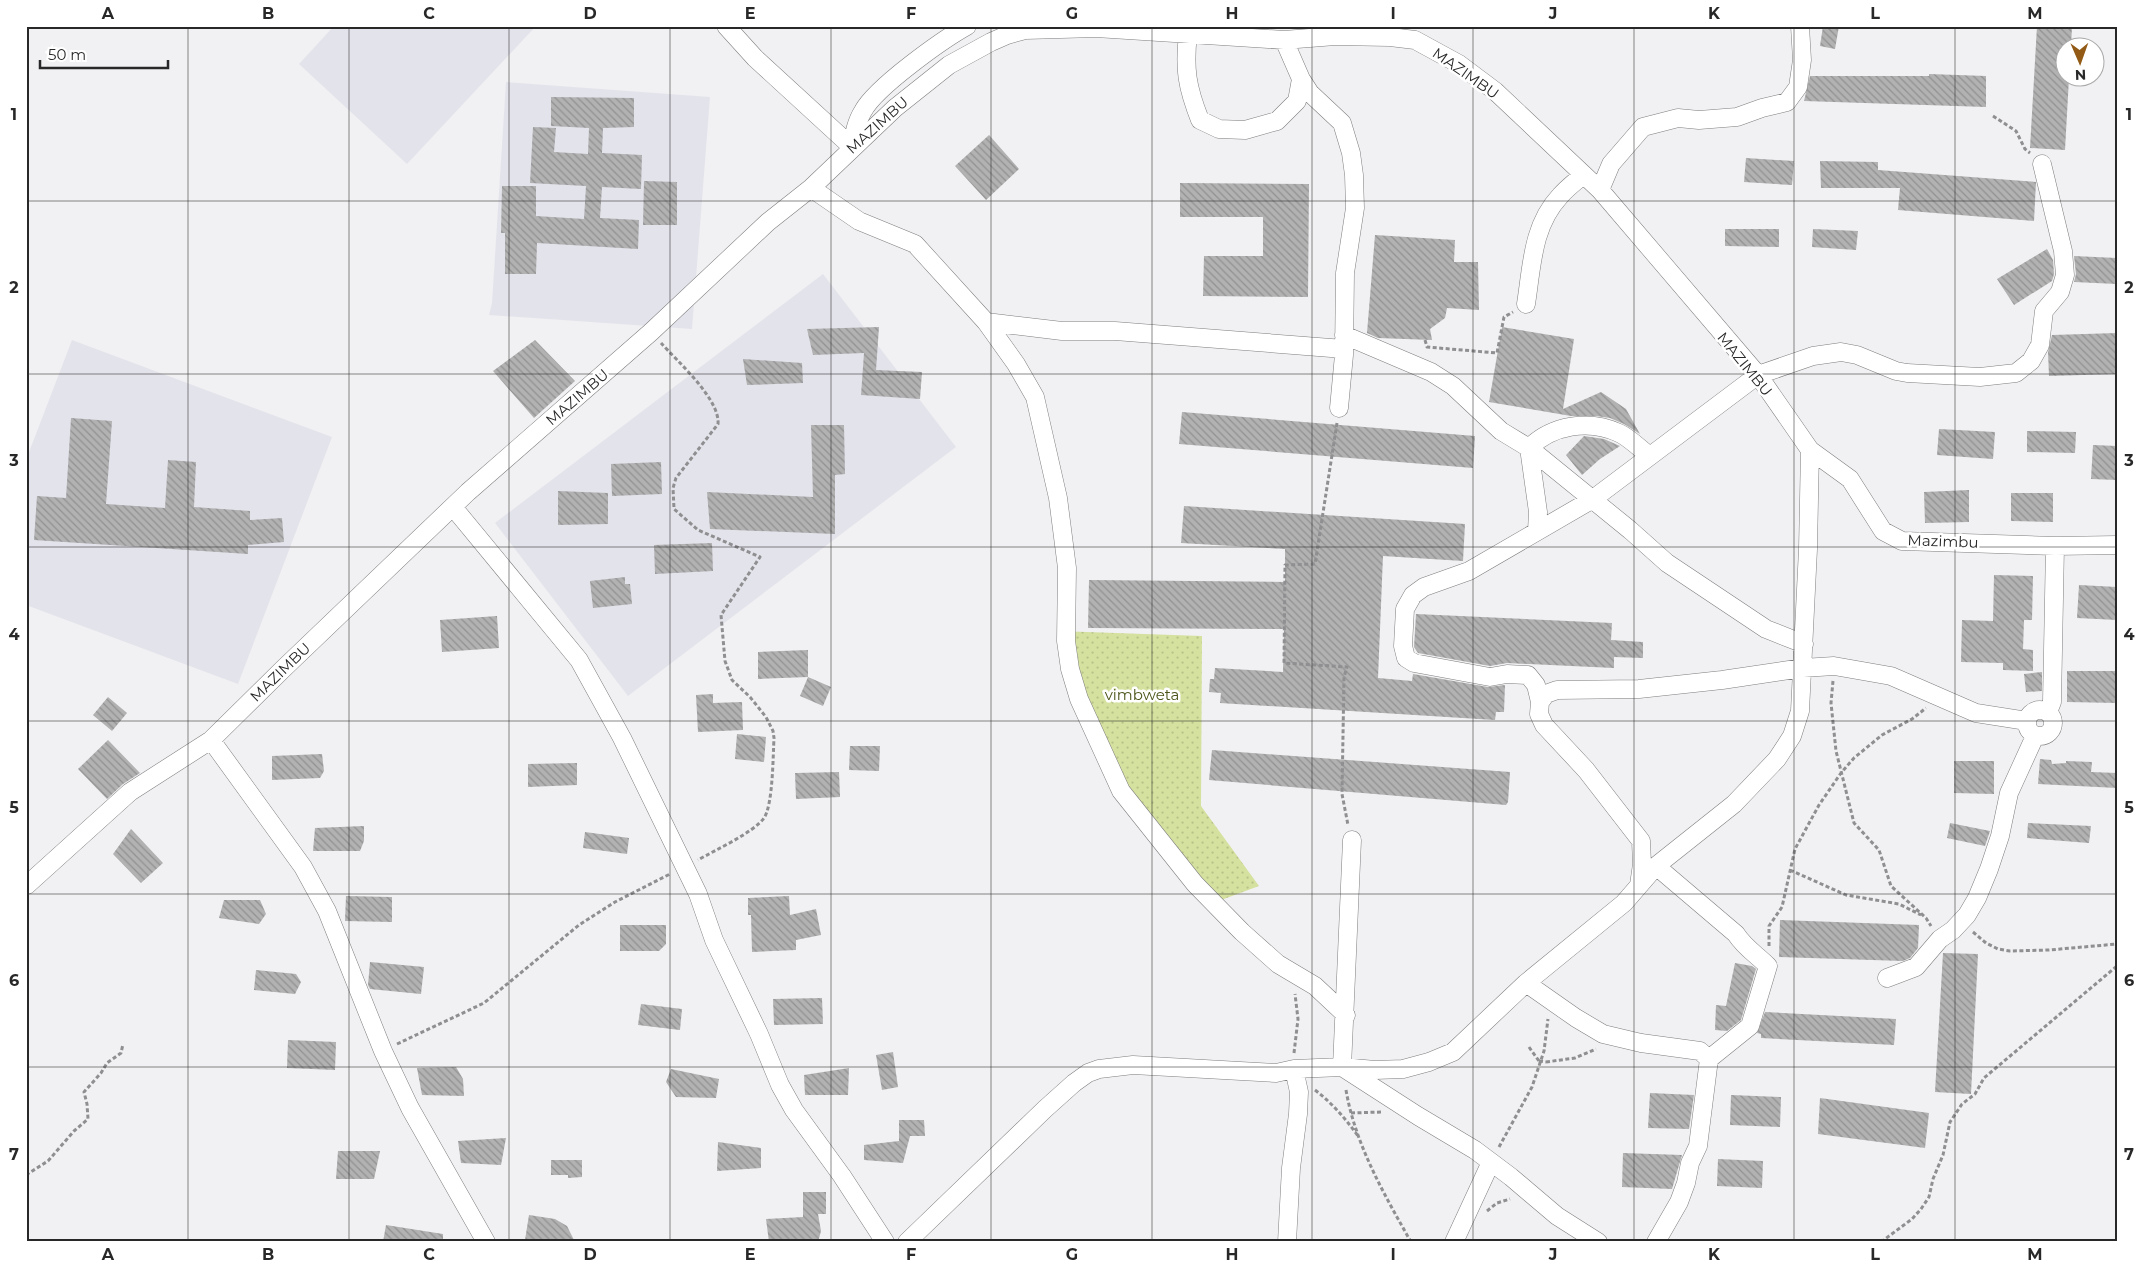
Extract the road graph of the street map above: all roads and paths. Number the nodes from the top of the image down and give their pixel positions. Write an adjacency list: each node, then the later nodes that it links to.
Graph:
1 (726, 26): 10 (street)
2 (967, 26): 10 (street)
3 (1800, 26): 14 (street)
4 (1360, 32): 5 (street, MAZIMBU); 7 (street, MAZIMBU)
5 (1407, 33): 12 (street, MAZIMBU)
6 (1188, 34): 7 (street, MAZIMBU); 8 (street); 10 (street, MAZIMBU)
7 (1284, 40): 8 (street)
8 (1301, 79): 19 (street)
9 (1993, 116): 11 (path)
10 (852, 147): 13 (street, MAZIMBU)
11 (2042, 164): 20 (street)
12 (1583, 175): 14 (street, MAZIMBU); 15 (street)
13 (811, 188): 16 (street); 17 (street, MAZIMBU)
14 (1600, 190): 20 (street, MAZIMBU)
15 (1526, 304): 18 (path)
16 (986, 322): 19 (street); 50 (street)
17 (651, 332): 26 (street, MAZIMBU); 41 (path)
18 (1425, 340)
19 (1344, 342): 21 (street); 22 (street)
20 (1758, 375): 23 (street, MAZIMBU); 24 (street)
21 (1339, 408): 38 (path)
22 (1529, 448): 24 (street); 25 (street); 27 (street)
23 (1810, 450): 29 (street, Mazimbu); 30 (street)
24 (1650, 456): 25 (street)
25 (1592, 499): 27 (street); 30 (street)
26 (453, 507): 36 (street, MAZIMBU); 41 (street)
27 (1537, 531): 34 (street)
28 (2117, 545): 29 (street, Mazimbu)
29 (2055, 546): 35 (street)
30 (1804, 644): 32 (street)
31 (1834, 666): 32 (street); 33 (street); 37 (path)
32 (1803, 668): 34 (street); 40 (street)
33 (1941, 698): 35 (street); 37 (path)
34 (1540, 702): 39 (street)
35 (2031, 728): 46 (street)
36 (211, 740): 43 (street, MAZIMBU); 58 (street)
37 (1841, 773): 42 (path); 45 (path)
38 (1352, 840): 54 (street)
39 (1641, 841): 40 (street); 44 (street)
40 (1660, 863): 44 (street); 48 (street)
41 (684, 867): 58 (path); 68 (street)
42 (1790, 870): 45 (path); 48 (path)
43 (27, 885)
44 (1639, 886): 52 (street)
45 (1926, 918): 46 (path); 46 (path)
46 (1951, 931): 47 (path); 51 (street)
47 (2117, 944)
48 (1768, 966): 59 (street)
49 (2117, 966): 75 (path)
50 (1284, 968): 54 (street); 61 (path)
51 (1887, 978)
52 (1526, 983): 53 (street); 60 (street)
53 (1552, 1001): 55 (street); 63 (path)
54 (1346, 1015): 60 (street)
55 (1616, 1037): 57 (path, bridge); 59 (street)
56 (123, 1044): 64 (path)
57 (1528, 1047)
58 (383, 1051): 67 (street)
59 (1709, 1059): 74 (street)
60 (1342, 1067): 61 (street); 62 (path); 63 (street)
61 (1294, 1068): 62 (path); 69 (street); 70 (street)
62 (1358, 1136): 71 (path)
63 (1491, 1162): 72 (street); 73 (street)
64 (26, 1175)
65 (1513, 1199): 66 (path)
66 (1481, 1214)
67 (486, 1242)
68 (885, 1242)
69 (907, 1242)
70 (1287, 1242)
71 (1411, 1242)
72 (1454, 1242)
73 (1598, 1242)
74 (1656, 1242)
75 (1881, 1242)

